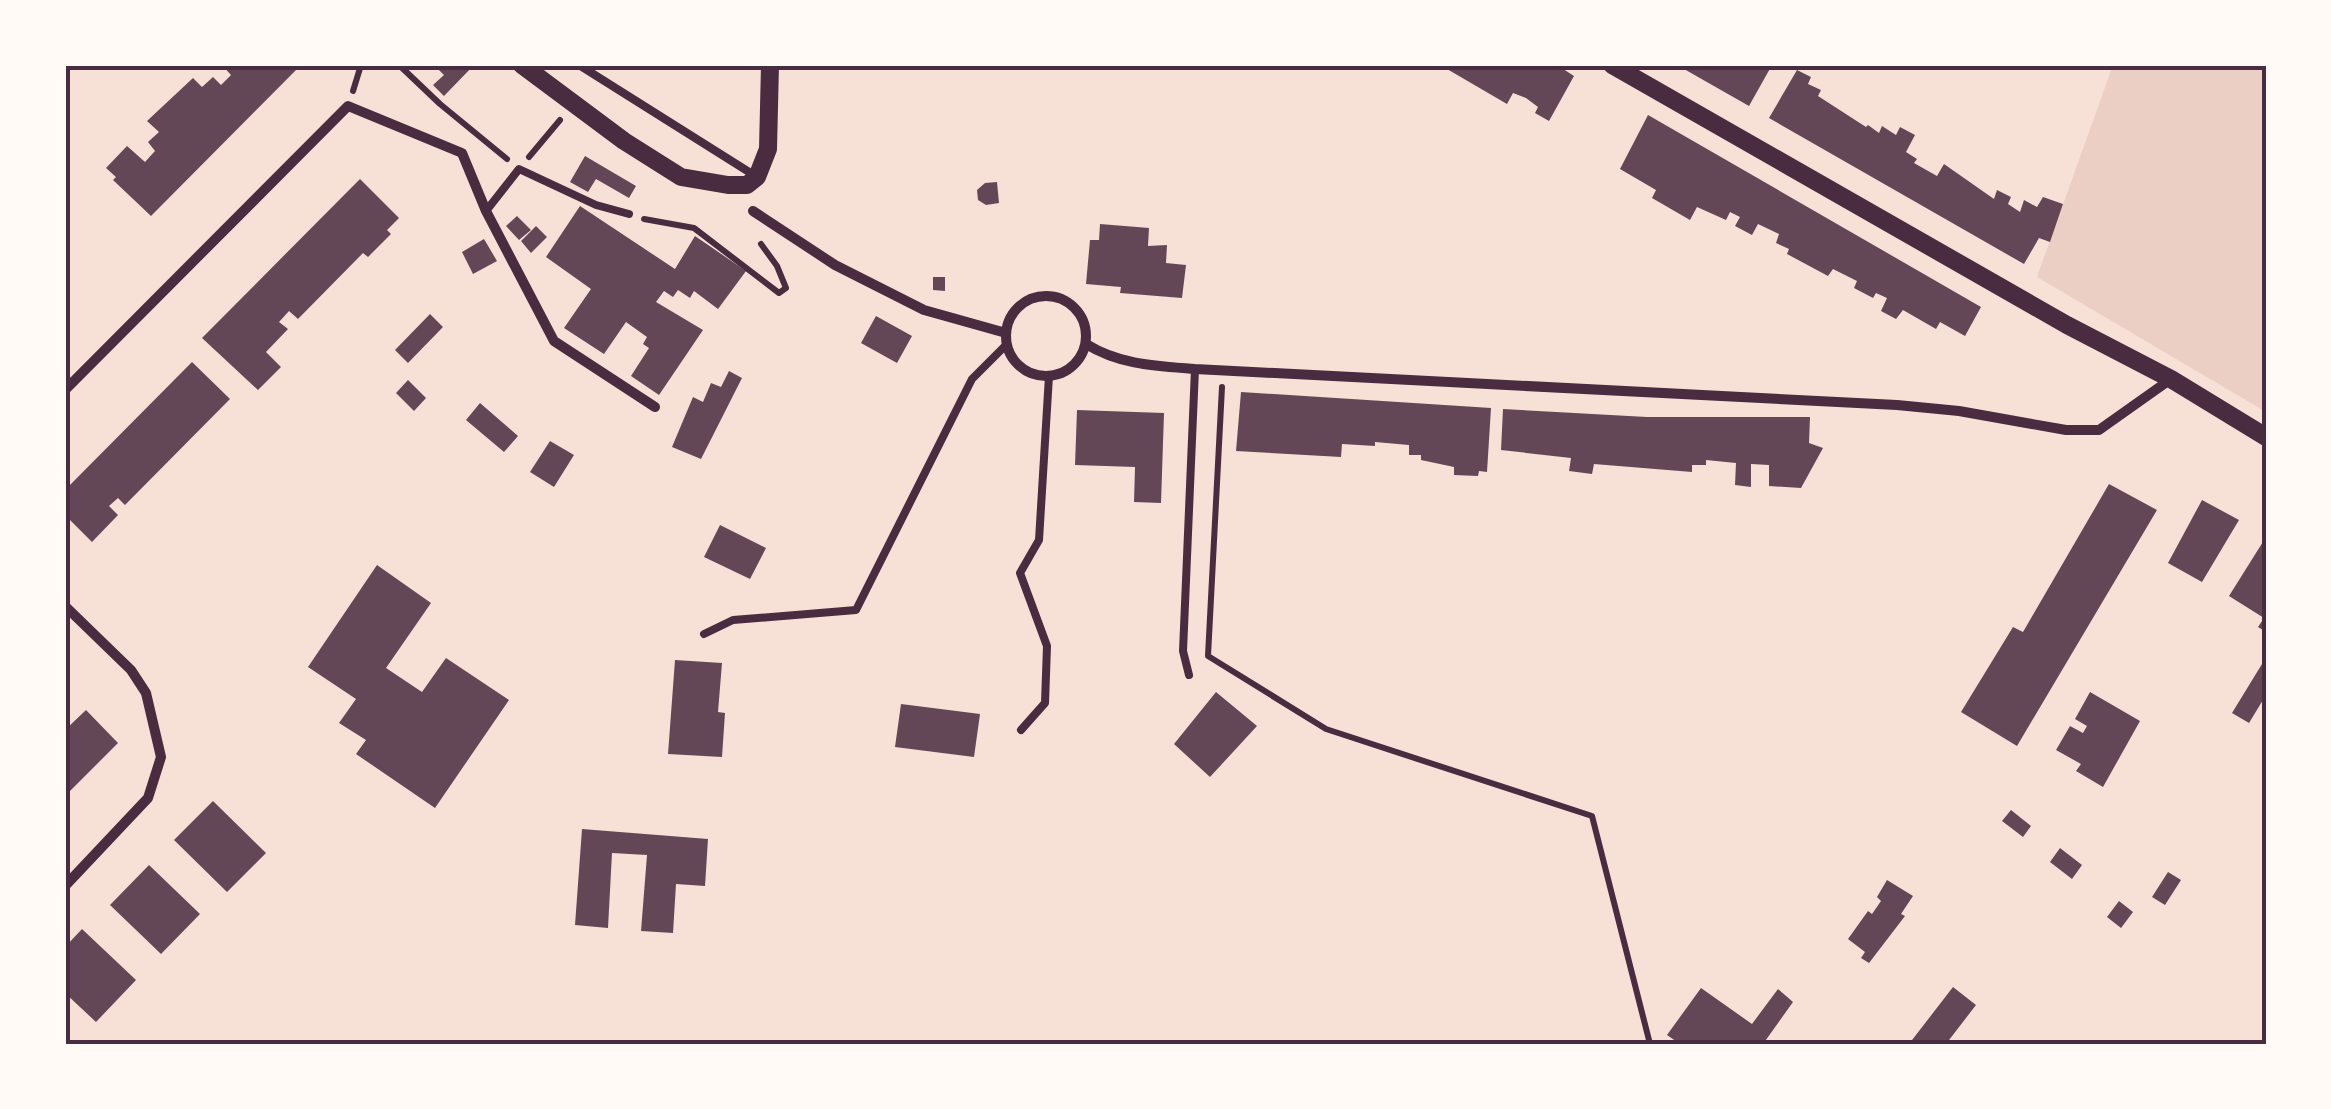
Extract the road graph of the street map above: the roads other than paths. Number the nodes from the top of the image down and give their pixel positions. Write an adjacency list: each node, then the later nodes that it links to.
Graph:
1 (522, 65): 5 (street)
2 (578, 65): 5 (lane)
3 (770, 65): 5 (street)
4 (1612, 65): 13 (street)
5 (757, 177)
6 (486, 211): 8 (lane); 14 (street); 15 (street)
7 (753, 211): 9 (street)
8 (629, 214)
9 (1006, 339): 10 (street); 12 (street); 18 (lane)
10 (1086, 344): 11 (street); 12 (street)
11 (1195, 370): 13 (street); 19 (lane)
12 (1049, 376): 20 (lane)
13 (2171, 379): 16 (street)
14 (65, 390)
15 (656, 406)
16 (2266, 437)
17 (65, 606): 21 (street)
18 (704, 634)
19 (1188, 674)
20 (1021, 730)
21 (65, 886)

